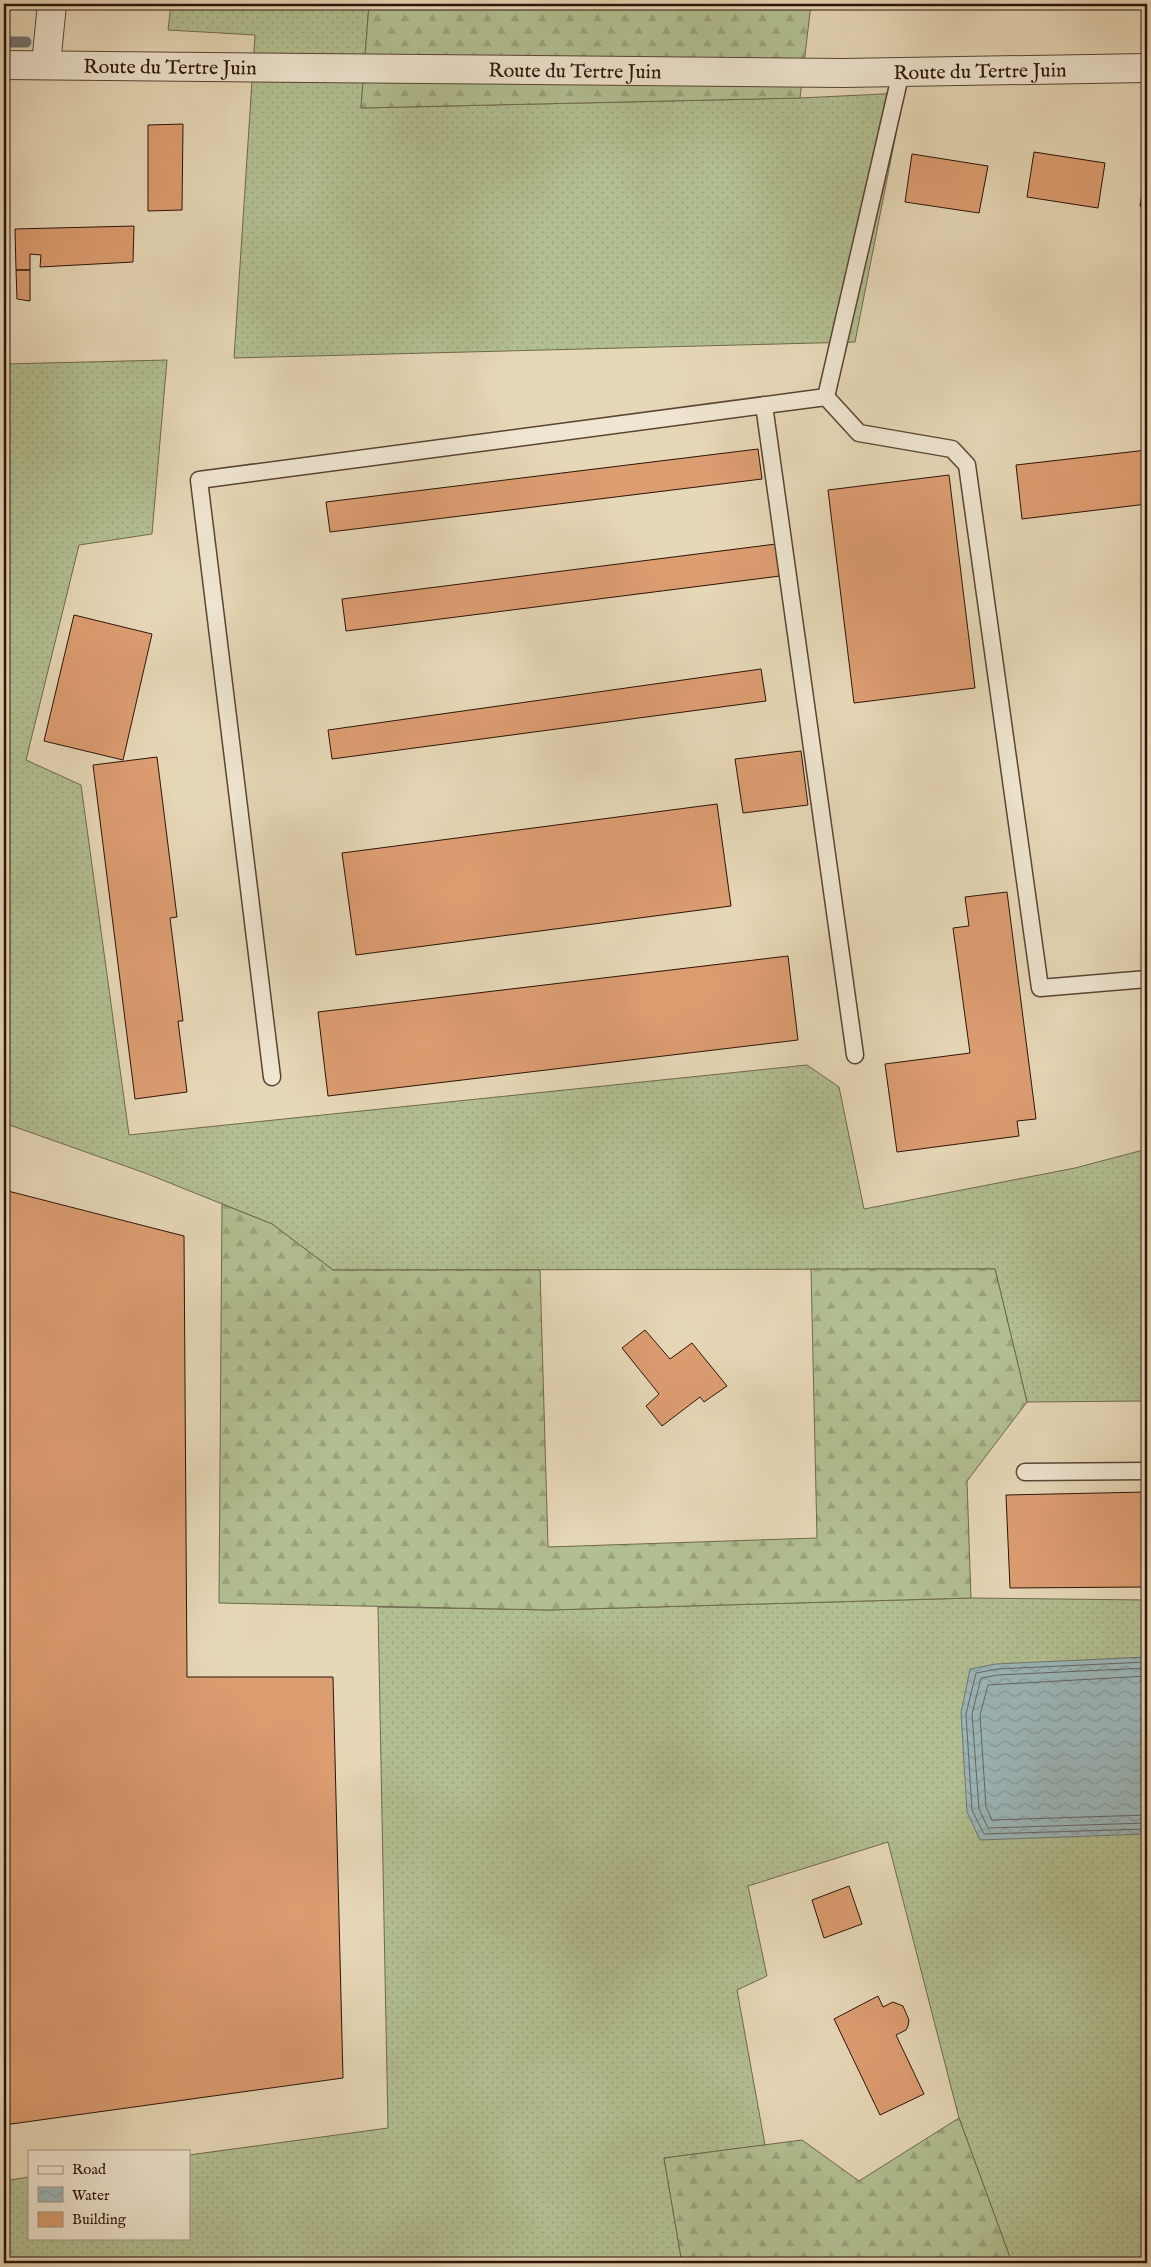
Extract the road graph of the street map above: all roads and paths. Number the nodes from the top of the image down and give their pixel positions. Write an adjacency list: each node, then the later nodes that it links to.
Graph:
1 (52, 4): 2 (street)
2 (46, 64): 3 (street, Route du Tertre Juin); 5 (street, Route du Tertre Juin)
3 (4, 65)
4 (1147, 68): 5 (street, Route du Tertre Juin)
5 (901, 72): 6 (lane)
6 (826, 397): 7 (lane); 8 (lane)
7 (764, 405): 9 (lane); 10 (lane)
8 (1147, 979)
9 (855, 1055)
10 (272, 1077)
11 (1147, 1471): 12 (lane)
12 (1025, 1472)

